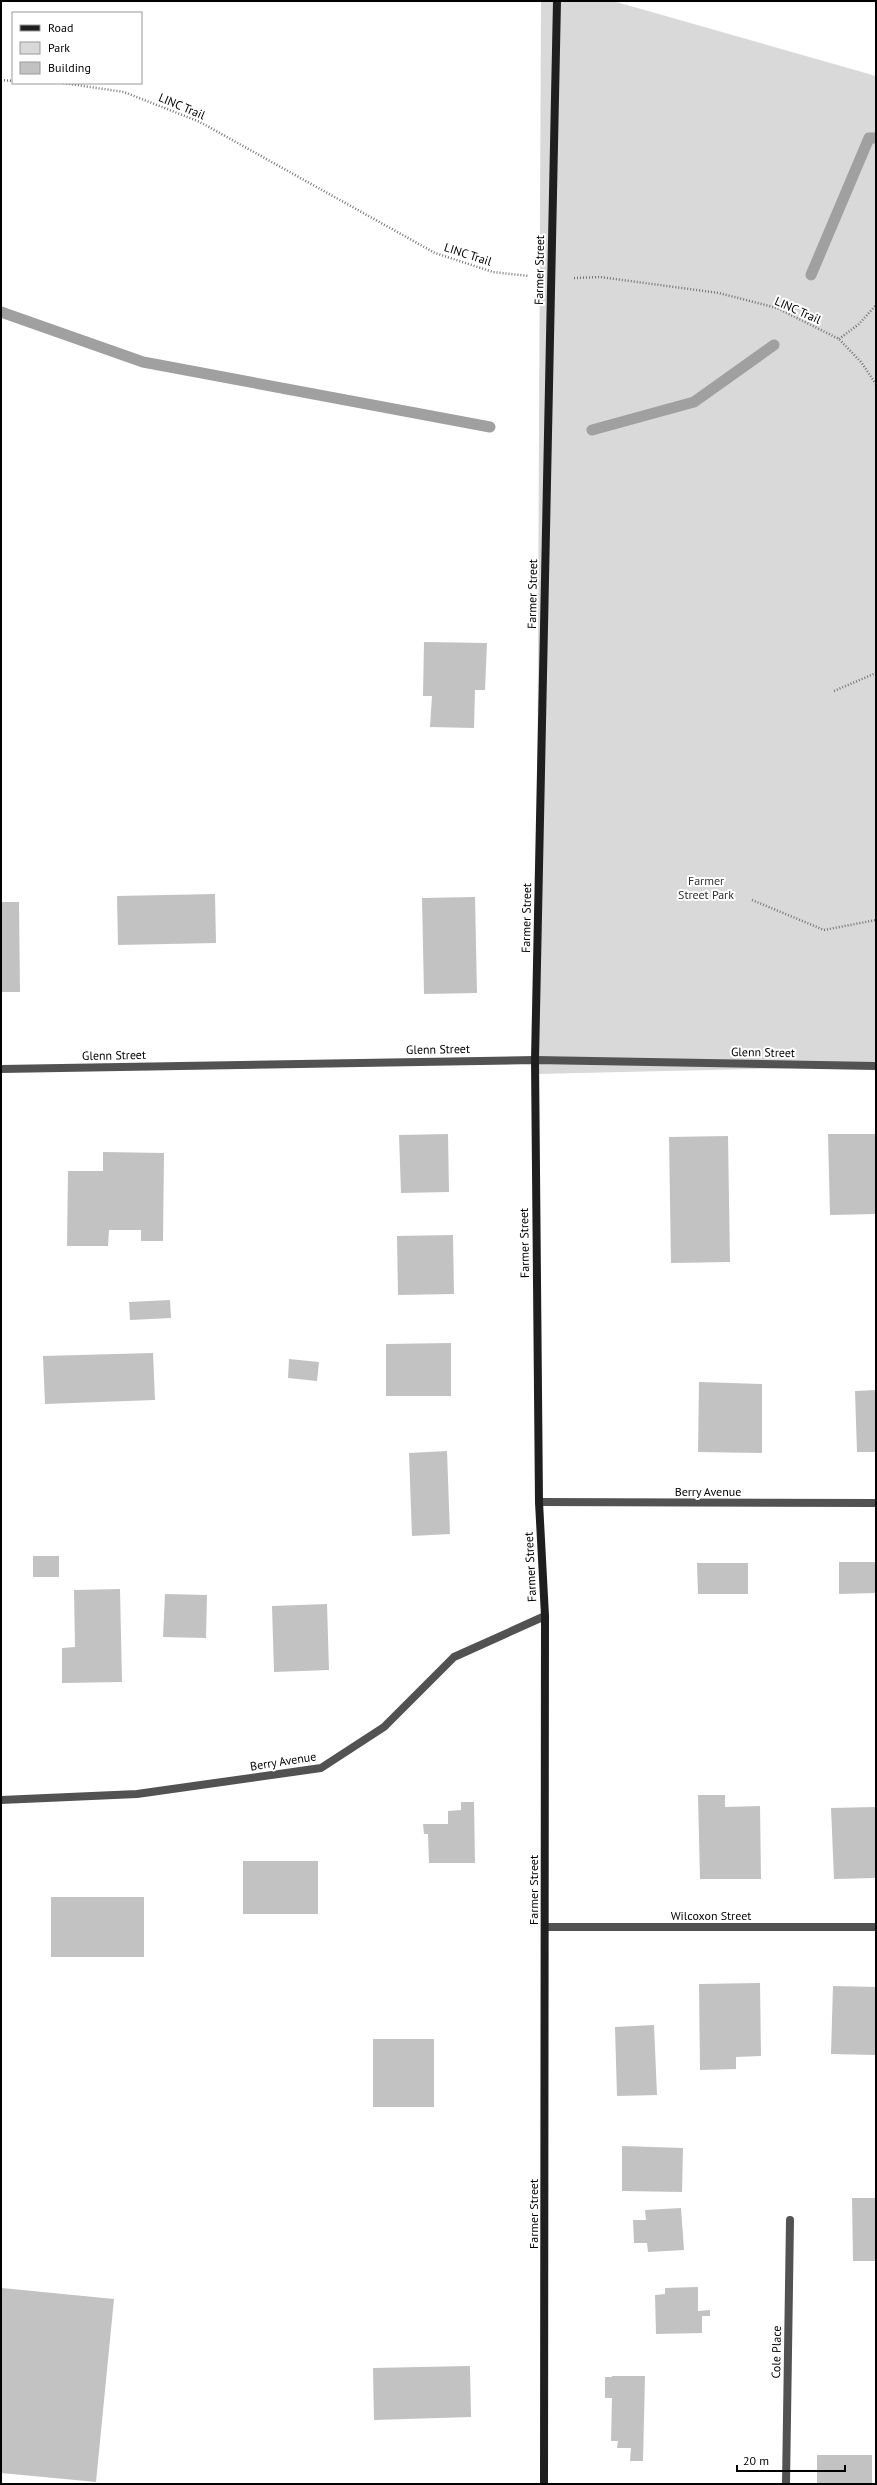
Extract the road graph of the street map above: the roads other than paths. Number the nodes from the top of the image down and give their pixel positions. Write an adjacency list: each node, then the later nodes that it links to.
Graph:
1 (557, 1): 2 (street, Farmer Street)
2 (535, 1060): 3 (street, Glenn Street); 4 (street, Glenn Street); 5 (street, Farmer Street)
3 (876, 1066)
4 (1, 1069)
5 (539, 1502): 6 (street, Berry Avenue); 7 (street, Farmer Street)
6 (876, 1503)
7 (545, 1616): 8 (street, Berry Avenue); 9 (street, Farmer Street)
8 (1, 1800)
9 (546, 1927): 10 (street, Wilcoxon Street); 12 (street, Farmer Street)
10 (876, 1927)
11 (790, 2220): 13 (street, Cole Place)
12 (544, 2484)
13 (786, 2484)

